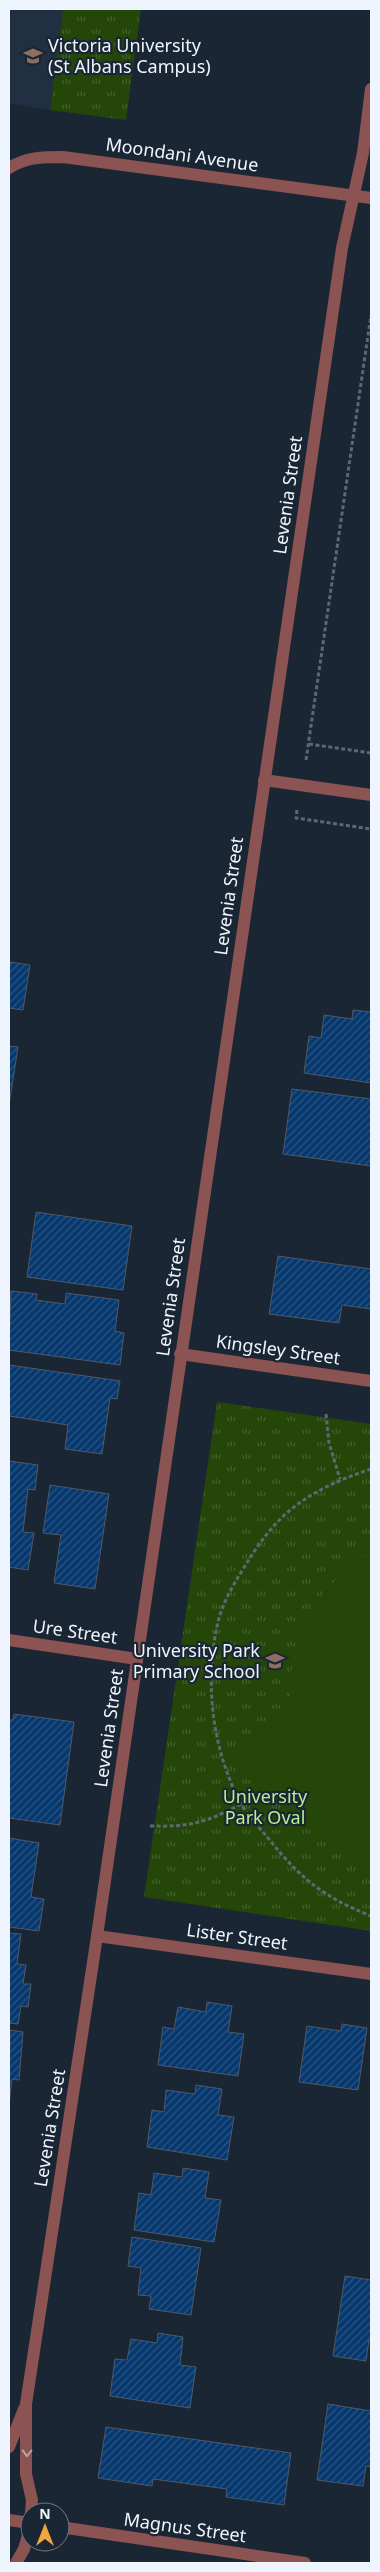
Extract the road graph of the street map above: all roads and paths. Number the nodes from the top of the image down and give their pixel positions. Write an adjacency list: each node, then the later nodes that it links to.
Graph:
1 (371, 89): 3 (street, Levenia Street)
2 (9, 168): 3 (street, Moondani Avenue)
3 (354, 195): 4 (street, Moondani Avenue); 7 (street, Levenia Street)
4 (371, 198)
5 (371, 315): 6 (path)
6 (371, 753)
7 (264, 780): 8 (street); 9 (street, Levenia Street)
8 (371, 795)
9 (180, 1354): 10 (street, Kingsley Street); 15 (street, Levenia Street)
10 (371, 1381)
11 (326, 1414): 13 (path)
12 (371, 1469): 13 (path)
13 (340, 1479): 16 (path)
14 (9, 1640): 15 (street, Ure Street)
15 (136, 1659): 19 (street, Levenia Street)
16 (241, 1804): 17 (path); 18 (path)
17 (150, 1826)
18 (371, 1916)
19 (97, 1936): 20 (street, Lister Street); 21 (street, Levenia Street)
20 (371, 1974)
21 (26, 2404): 22 (street, Levenia Street); 23 (street, Levenia Street, one-way to 23)
22 (9, 2447)
23 (32, 2502)
24 (70, 2528): 27 (street, Magnus Street)
25 (22, 2552): 26 (street)
26 (16, 2563)
27 (305, 2563)

